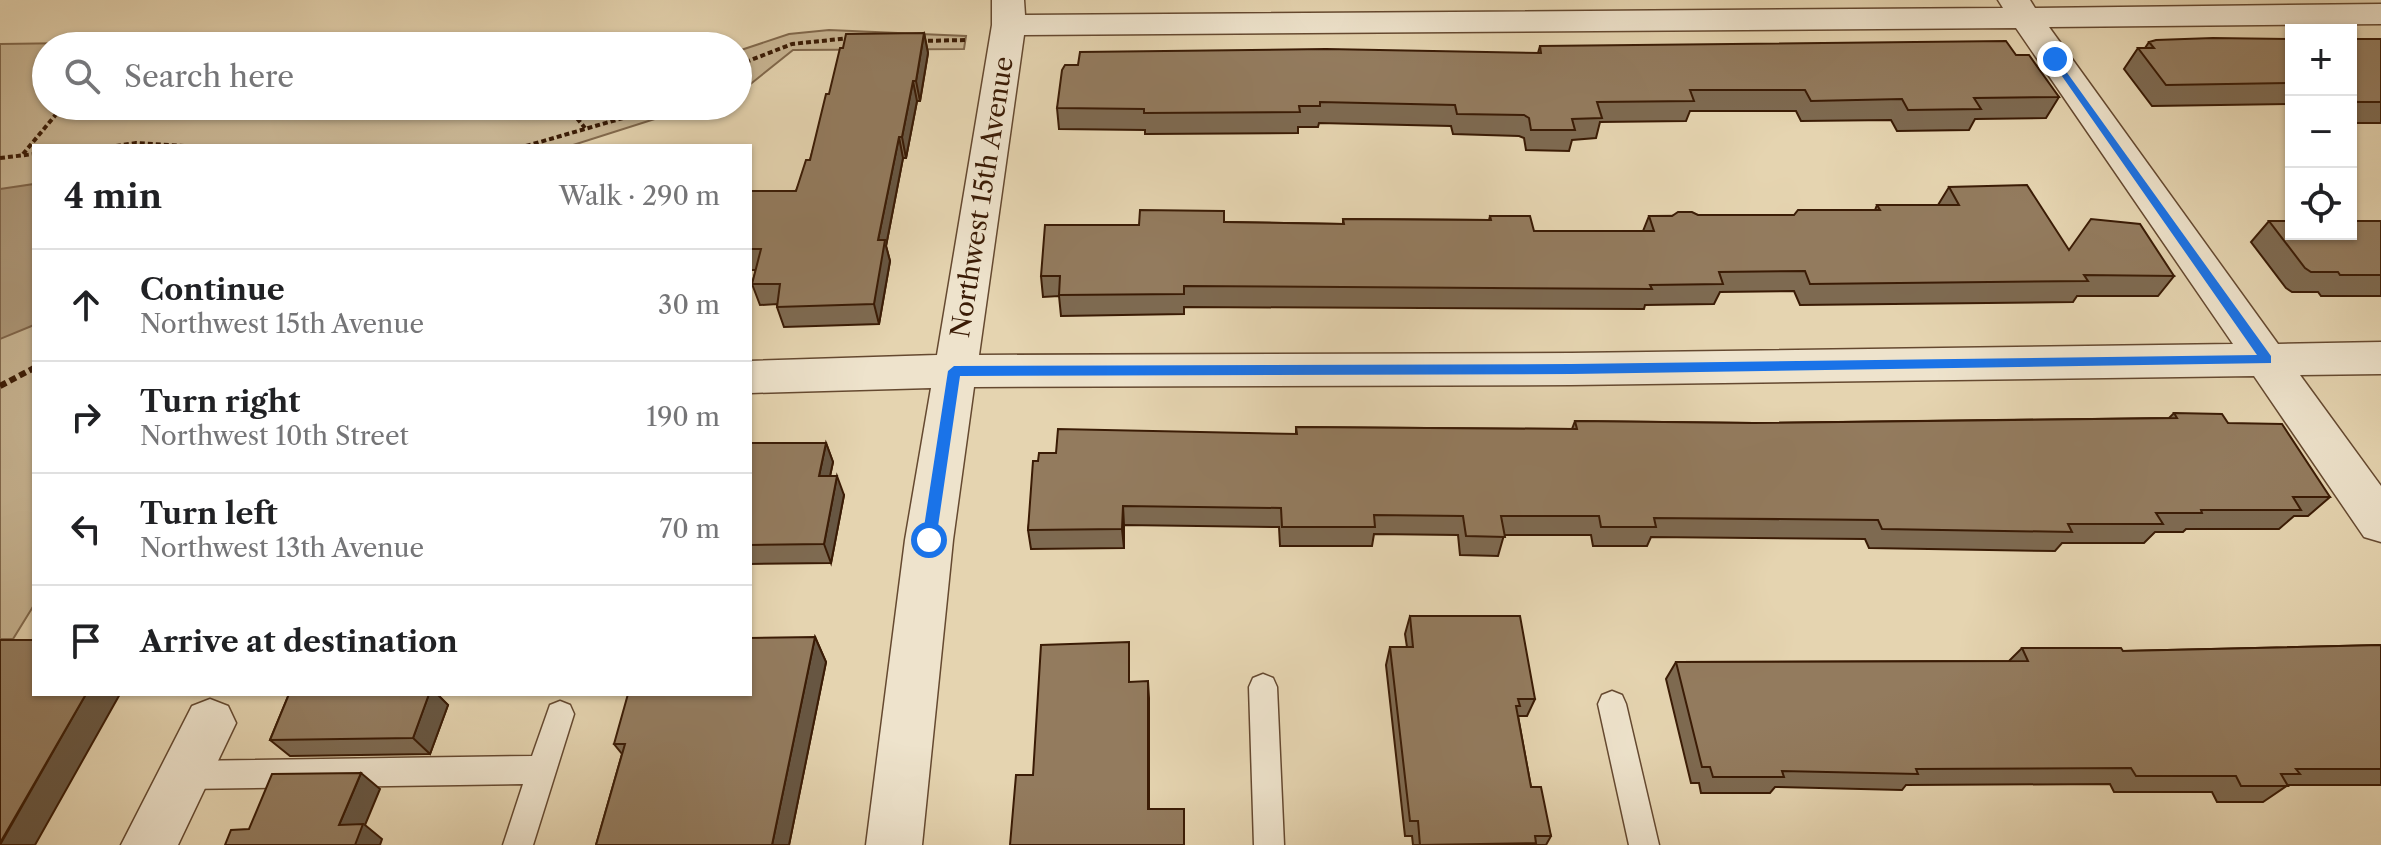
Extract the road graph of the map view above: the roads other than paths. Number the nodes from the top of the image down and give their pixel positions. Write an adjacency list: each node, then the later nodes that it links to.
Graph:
1 (2020, 9): 2 (street); 3 (street); 6 (street)
2 (1310, 13): 4 (street)
3 (2381, 14)
4 (1008, 21): 7 (street, Northwest 15th Avenue)
5 (2381, 358): 6 (street)
6 (2266, 360): 7 (street); 9 (street)
7 (954, 371): 8 (street); 18 (street, Northwest 15th Avenue)
8 (752, 377)
9 (2381, 523)
10 (1263, 687): 19 (lane)
11 (1612, 704): 20 (lane)
12 (560, 714): 14 (lane)
13 (210, 723): 15 (street)
14 (542, 770): 15 (lane); 17 (lane)
15 (184, 775): 16 (street)
16 (149, 845)
17 (518, 845)
18 (894, 845)
19 (1269, 845)
20 (1644, 845)

